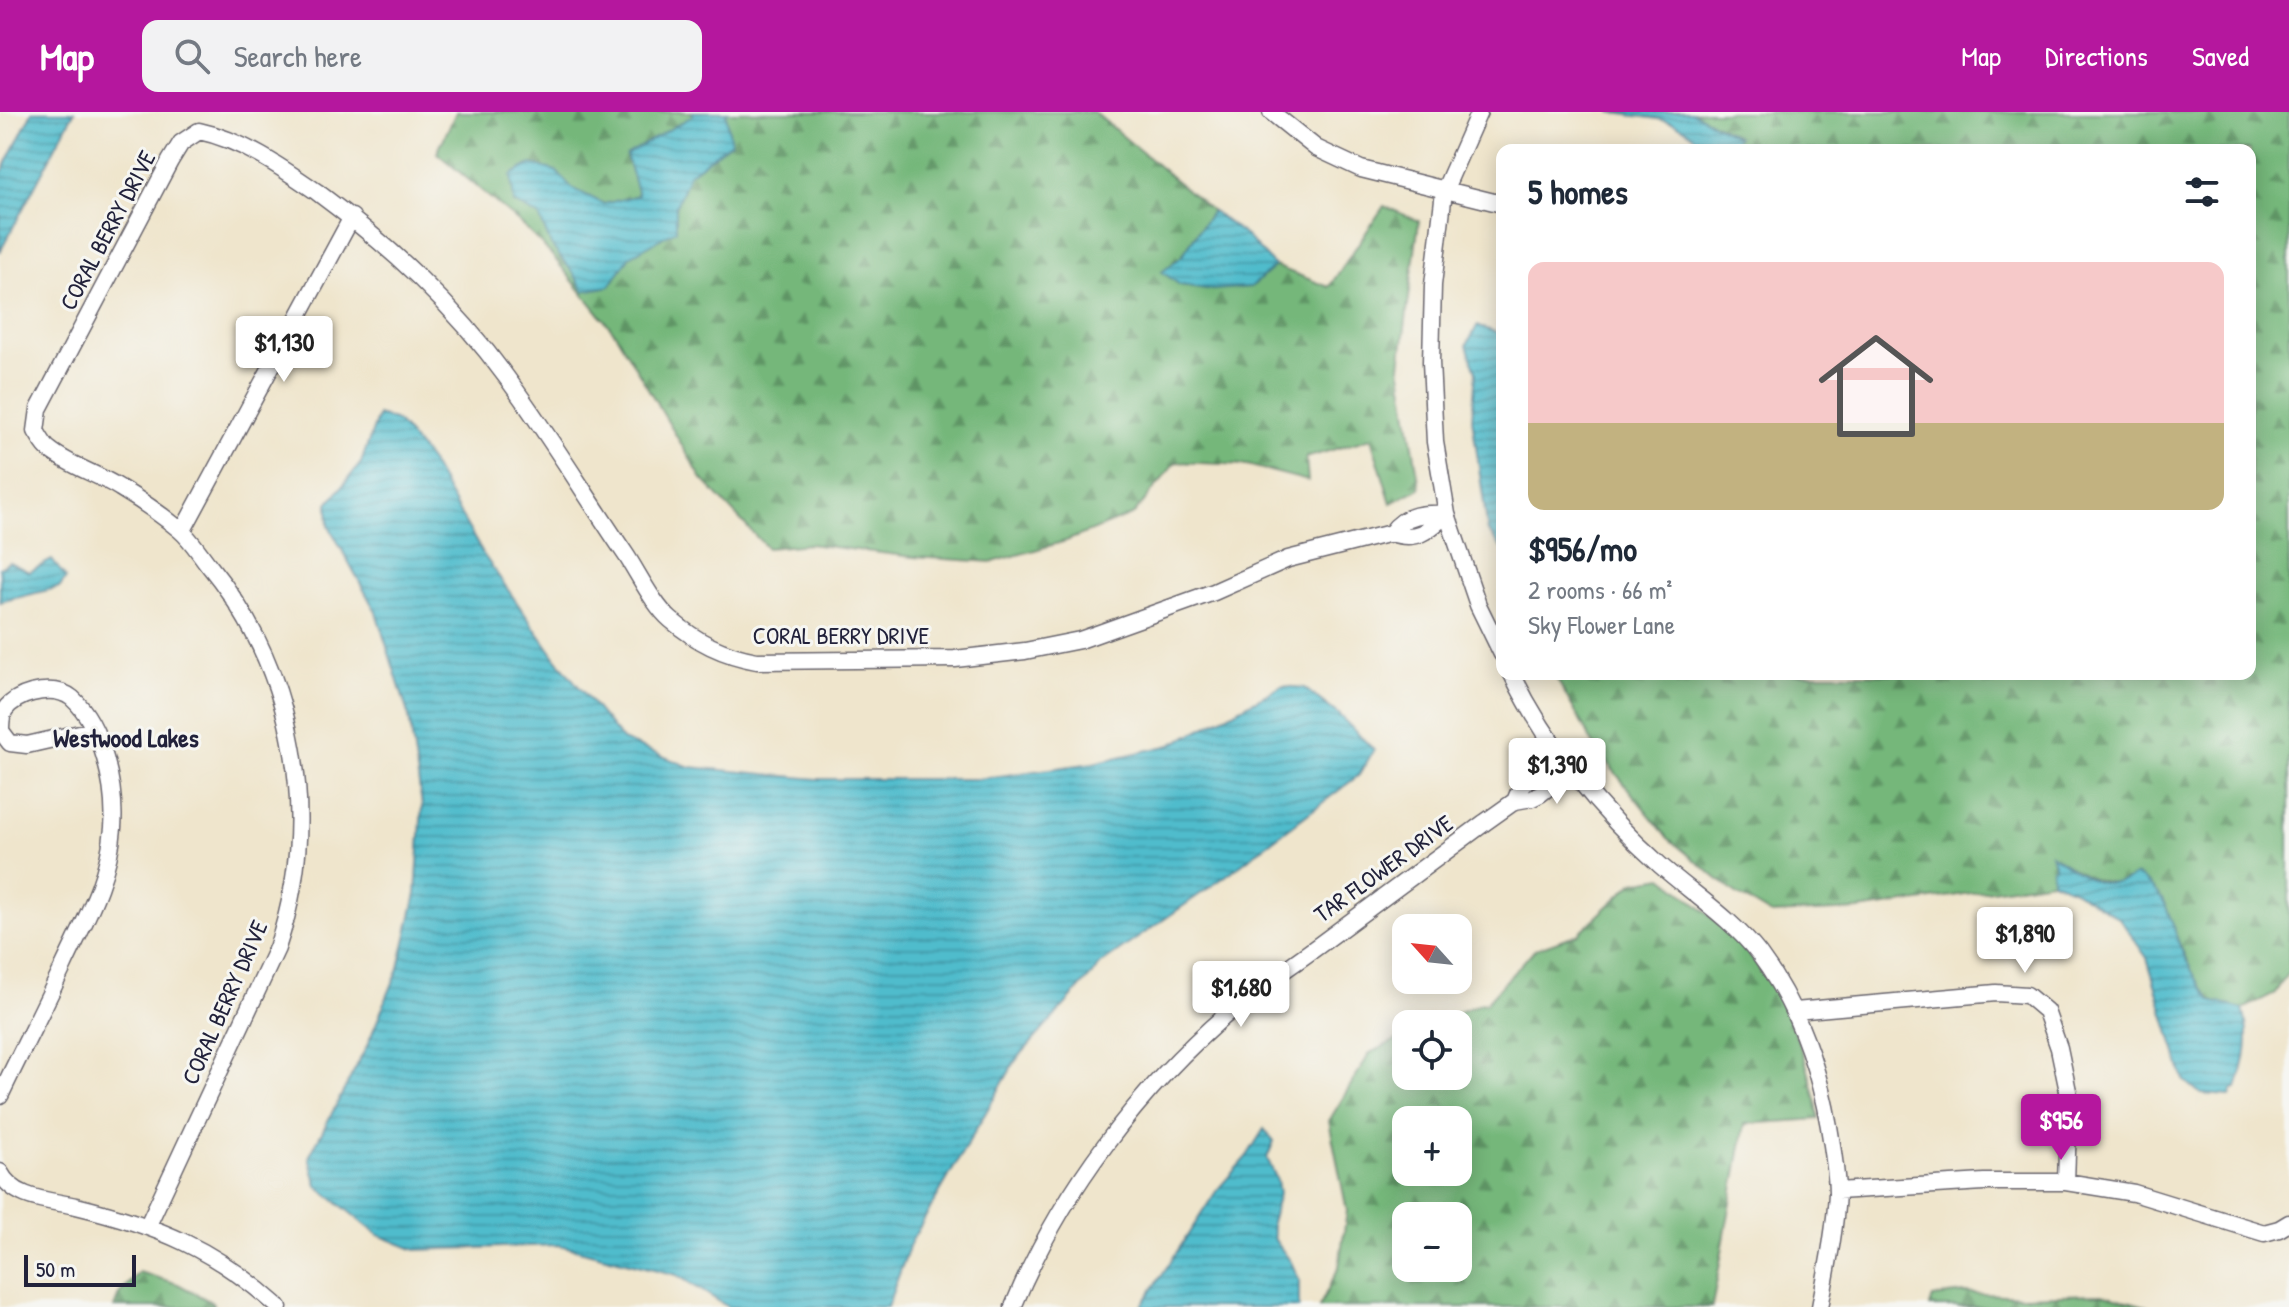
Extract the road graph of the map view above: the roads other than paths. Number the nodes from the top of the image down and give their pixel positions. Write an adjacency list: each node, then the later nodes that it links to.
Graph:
1 (1271, 112): 3 (street)
2 (1479, 112): 3 (street)
3 (1444, 191): 4 (street); 6 (street)
4 (1496, 203)
5 (352, 217): 6 (street, CORAL BERRY DRIVE); 7 (street); 7 (street, CORAL BERRY DRIVE)
6 (1447, 514): 8 (street)
7 (182, 532): 18 (street, CORAL BERRY DRIVE)
8 (1496, 642)
9 (1516, 680): 11 (street)
10 (93, 730): 10 (street); 13 (street)
11 (1565, 761): 12 (street); 20 (street, TAR FLOWER DRIVE)
12 (1795, 1011): 15 (street); 16 (street)
13 (0, 1096)
14 (0, 1172): 18 (street)
15 (2066, 1182): 16 (street); 17 (street)
16 (1837, 1191): 21 (street)
17 (2289, 1223)
18 (148, 1225): 19 (street)
19 (279, 1307)
20 (1013, 1307)
21 (1820, 1307)

